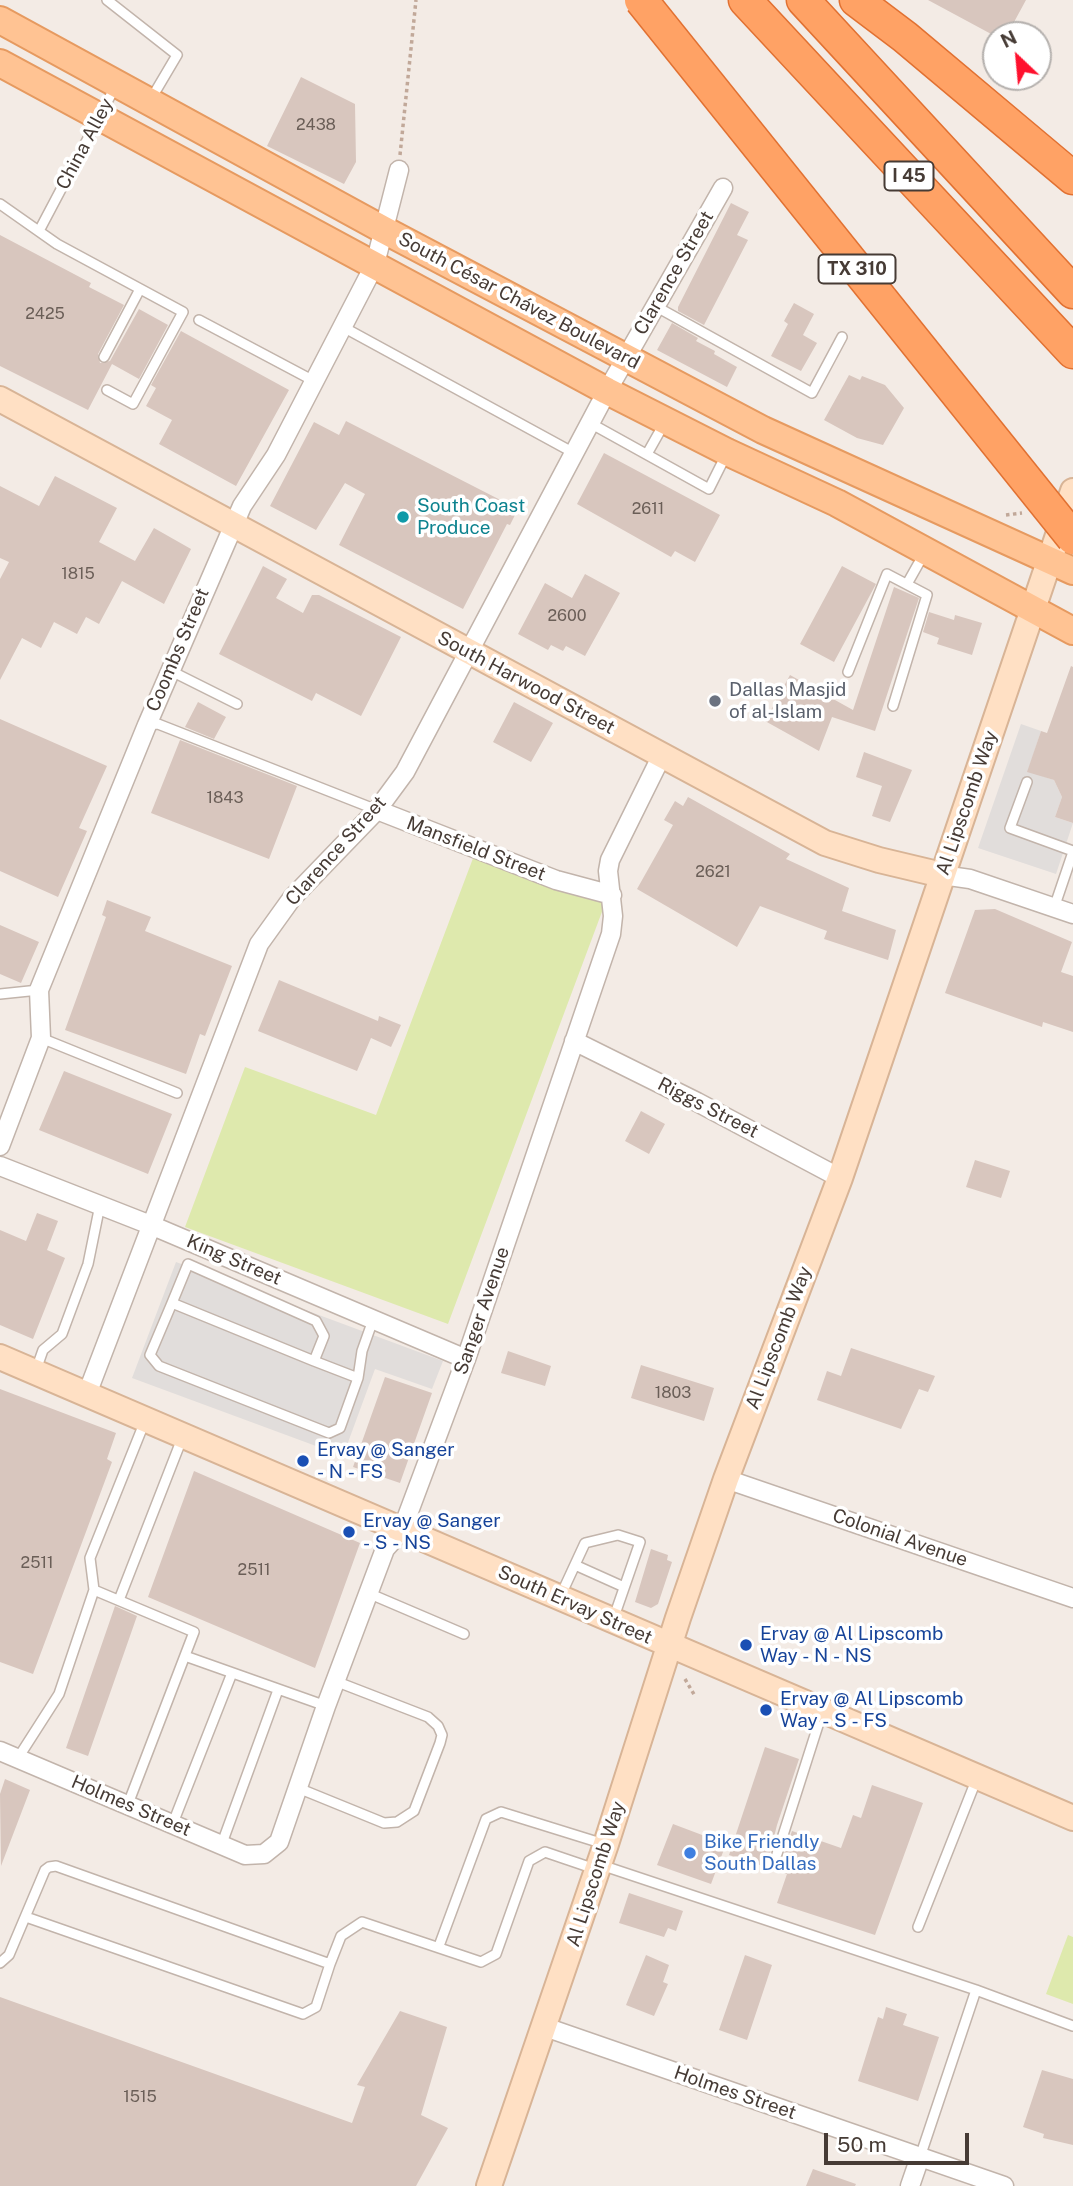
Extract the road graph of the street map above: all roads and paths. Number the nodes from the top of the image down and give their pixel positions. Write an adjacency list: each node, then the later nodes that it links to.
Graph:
1 (107, 0): 10 (lane)
2 (416, 0): 12 (path)
3 (641, 0): 39 (highway, TX 310, bridge)
4 (745, 0): 25 (highway, I 45)
5 (803, 0): 20 (highway, I 45)
6 (856, 0): 13 (highway)
7 (0, 20): 9 (main road, South César Chávez Boulevard)
8 (0, 63): 11 (main road, South César Chávez Boulevard)
9 (117, 82): 10 (main road, South César Chávez Boulevard); 11 (lane, China Alley)
10 (150, 100): 16 (main road, South César Chávez Boulevard)
11 (100, 116): 17 (lane, China Alley); 18 (main road, South César Chávez Boulevard)
12 (399, 170): 16 (street, Coombs Street)
13 (1073, 178)
14 (723, 188): 21 (street, Clarence Street)
15 (0, 204): 17 (lane)
16 (384, 230): 18 (street, Coombs Street); 27 (main road, South César Chávez Boulevard)
17 (39, 231): 19 (lane)
18 (375, 264): 23 (street, Coombs Street); 30 (main road, South César Chávez Boulevard)
19 (140, 289): 26 (lane); 29 (lane)
20 (1073, 292)
21 (655, 306): 24 (lane); 27 (street, Clarence Street)
22 (199, 320): 28 (lane)
23 (343, 327): 28 (street, Coombs Street); 35 (lane)
24 (842, 337)
25 (1073, 352)
26 (104, 357)
27 (626, 358): 30 (street, Clarence Street); 41 (main road, South César Chávez Boulevard)
28 (314, 381): 38 (street, Coombs Street)
29 (107, 390)
30 (607, 391): 32 (main road, South César Chávez Boulevard); 33 (street, Clarence Street)
31 (0, 399): 38 (street, South Harwood Street)
32 (665, 421): 34 (main road, South César Chávez Boulevard); 36 (lane)
33 (590, 424): 35 (street, Clarence Street); 36 (lane)
34 (727, 452): 36 (lane); 40 (main road, South César Chávez Boulevard)
35 (574, 453): 45 (street, Clarence Street)
36 (647, 454)
37 (1073, 491): 41 (street, Al Lipscomb Way)
38 (234, 524): 45 (street, South Harwood Street); 46 (street, Coombs Street)
39 (1073, 538)
40 (926, 551): 42 (lane); 43 (main road, South César Chávez Boulevard)
41 (1061, 566): 43 (street, Al Lipscomb Way)
42 (907, 584): 47 (lane); 49 (lane)
43 (1033, 611): 44 (main road, South César Chávez Boulevard); 55 (street, Al Lipscomb Way)
44 (1073, 631)
45 (467, 651): 51 (street, South Harwood Street); 53 (street, Clarence Street)
46 (169, 670): 48 (lane); 50 (street, Coombs Street)
47 (848, 672)
48 (237, 704)
49 (892, 706)
50 (147, 725): 53 (lane, Mansfield Street); 59 (street, Coombs Street)
51 (662, 755): 55 (street, South Harwood Street); 56 (street, Sanger Avenue)
52 (1027, 782): 54 (lane)
53 (377, 810): 56 (street, Mansfield Street); 68 (street, Clarence Street)
54 (1073, 851): 57 (lane)
55 (942, 875): 57 (street, South Harwood Street); 66 (street, Al Lipscomb Way)
56 (612, 895): 62 (street, Sanger Avenue)
57 (1054, 908): 58 (street, South Harwood Street)
58 (1073, 914)
59 (39, 990): 60 (lane); 61 (street, Coombs Street)
60 (0, 994)
61 (41, 1038): 63 (lane); 64 (street, Coombs Street)
62 (574, 1041): 66 (street, Riggs Street); 72 (street, Sanger Avenue)
63 (177, 1093)
64 (0, 1146)
65 (0, 1166): 67 (street, King Street)
66 (840, 1178): 79 (street, Al Lipscomb Way)
67 (100, 1205): 68 (street, King Street); 74 (lane)
68 (153, 1226): 70 (street, King Street); 76 (street, Clarence Street)
69 (172, 1303): 73 (lane); 73 (lane); 75 (lane)
70 (373, 1320): 72 (street, King Street); 75 (lane)
71 (0, 1357): 74 (street, South Ervay Street)
72 (466, 1359): 80 (street, Sanger Avenue)
73 (314, 1361): 75 (lane)
74 (35, 1371): 76 (street, South Ervay Street)
75 (358, 1378)
76 (88, 1394): 77 (street, South Ervay Street)
77 (145, 1419): 78 (street, South Ervay Street); 83 (lane)
78 (183, 1435): 80 (street, South Ervay Street); 87 (lane)
79 (726, 1479): 86 (street, Colonial Avenue); 90 (street, Al Lipscomb Way)
80 (402, 1530): 84 (street, Sanger Avenue); 85 (street, South Ervay Street)
81 (575, 1565): 82 (lane); 82 (lane); 85 (lane)
82 (624, 1587): 88 (lane)
83 (94, 1590): 87 (lane); 100 (lane)
84 (368, 1592): 89 (lane); 94 (street, Sanger Avenue)
85 (559, 1598): 88 (street, South Ervay Street)
86 (1073, 1598)
87 (118, 1600): 91 (lane)
88 (612, 1621): 90 (street, South Ervay Street)
89 (464, 1634)
90 (669, 1646): 98 (street, South Ervay Street); 109 (street, Al Lipscomb Way)
91 (185, 1656): 92 (lane); 103 (lane)
92 (232, 1673): 95 (lane); 105 (lane)
93 (685, 1679): 96 (path)
94 (334, 1681): 97 (street, Sanger Avenue); 102 (lane)
95 (278, 1690): 97 (lane); 106 (lane)
96 (695, 1696)
97 (326, 1706): 102 (street, Sanger Avenue)
98 (823, 1712): 101 (street, South Ervay Street); 108 (lane)
99 (0, 1751): 100 (street, Holmes Street)
100 (18, 1758): 103 (street, Holmes Street)
101 (978, 1776): 104 (street, South Ervay Street); 111 (lane)
102 (298, 1788): 107 (street, Sanger Avenue)
103 (128, 1804): 105 (street, Holmes Street)
104 (1073, 1818)
105 (173, 1823): 106 (street, Holmes Street)
106 (221, 1846): 107 (street, Holmes Street)
107 (264, 1854)
108 (777, 1854)
109 (601, 1859): 112 (lane); 112 (lane); 115 (lane); 117 (street, Al Lipscomb Way)
110 (26, 1917): 113 (lane); 114 (lane); 114 (lane)
111 (918, 1927)
112 (439, 1946): 114 (lane)
113 (0, 1963)
114 (330, 1964)
115 (976, 1990): 116 (lane); 118 (lane)
116 (1073, 2026)
117 (545, 2027): 118 (street, Holmes Street); 119 (street, Al Lipscomb Way)
118 (920, 2157): 120 (street); 121 (street, Holmes Street)
119 (489, 2186)
120 (910, 2186)
121 (1004, 2186)

